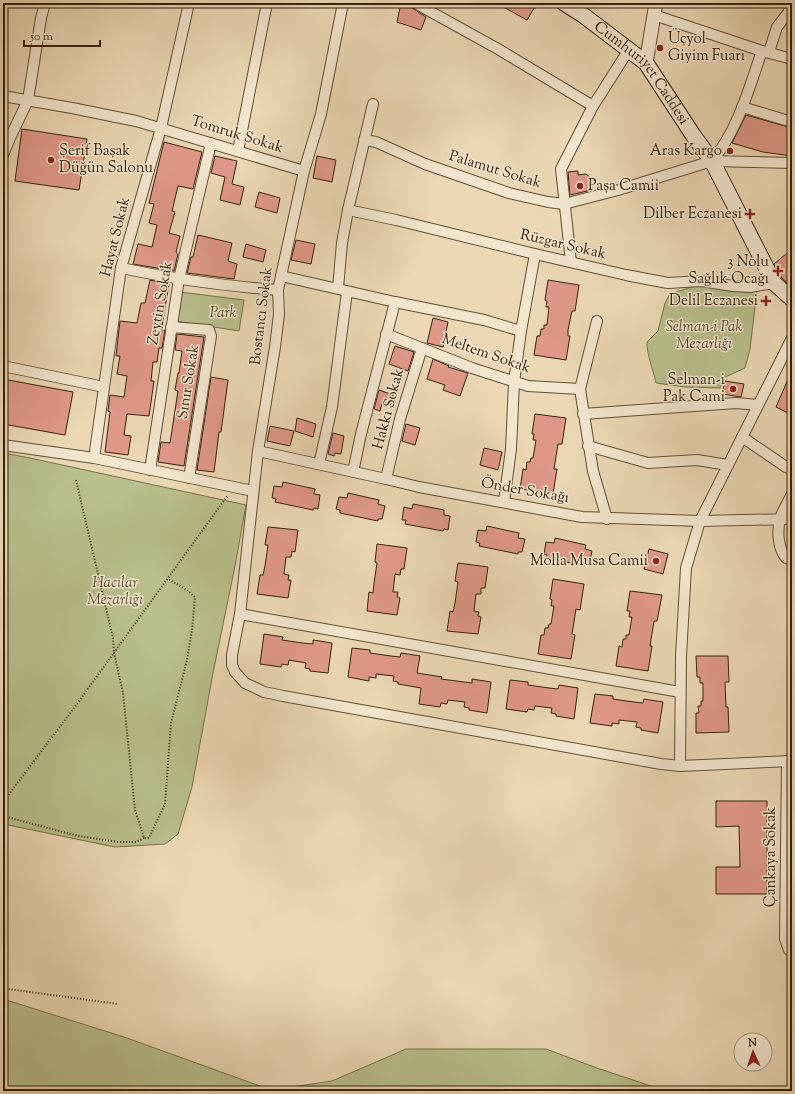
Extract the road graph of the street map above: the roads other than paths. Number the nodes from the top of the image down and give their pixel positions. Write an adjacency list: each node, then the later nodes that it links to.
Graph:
1 (45, 3): 14 (street)
2 (189, 3): 19 (street, Hayat Sokak)
3 (266, 3): 22 (street)
4 (343, 3): 26 (street, Bostancı Sokak)
5 (415, 3): 16 (street)
6 (564, 3): 9 (main road, Cumhuriyet Caddesi)
7 (792, 3): 10 (street)
8 (655, 9): 10 (street); 12 (street)
9 (628, 51): 12 (main road, Cumhuriyet Caddesi); 16 (street)
10 (765, 51): 11 (street); 17 (street)
11 (792, 59)
12 (646, 63): 24 (main road, Cumhuriyet Caddesi)
13 (3, 96): 14 (street, Tomruk Sokak)
14 (28, 100): 19 (street, Tomruk Sokak); 23 (street)
15 (373, 104): 20 (street)
16 (593, 106): 27 (street)
17 (742, 107): 18 (street); 24 (street)
18 (792, 122)
19 (161, 128): 21 (street, Tomruk Sokak); 31 (street, Hayat Sokak)
20 (364, 140): 27 (street, Palamut Sokak); 28 (street)
21 (211, 143): 22 (street, Tomruk Sokak); 33 (street, Zeytin Sokak)
22 (238, 151): 26 (street, Tomruk Sokak)
23 (3, 155)
24 (712, 161): 25 (street, Palamut Sokak); 27 (street, Palamut Sokak); 34 (main road, Cumhuriyet Caddesi)
25 (792, 163)
26 (304, 171): 32 (street, Bostancı Sokak)
27 (564, 204): 30 (street)
28 (348, 210): 29 (street, Rüzgar Sokak); 36 (street)
29 (535, 254): 30 (street, Rüzgar Sokak); 41 (street)
30 (570, 262): 34 (street, Rüzgar Sokak)
31 (121, 268): 33 (street); 47 (street, Hayat Sokak)
32 (281, 276): 35 (street, Bostancı Sokak); 36 (street)
33 (179, 279): 35 (street); 40 (street, Zeytin Sokak)
34 (774, 283): 37 (main road, Cumhuriyet Caddesi)
35 (278, 290): 54 (street, Bostancı Sokak)
36 (343, 290): 38 (street); 56 (street)
37 (792, 299)
38 (395, 302): 41 (street); 42 (street)
39 (597, 321): 48 (street)
40 (171, 326): 59 (street, Zeytin Sokak); 61 (street, Sınır Sokak)
41 (521, 331): 46 (street)
42 (386, 334): 44 (street, Meltem Sokak); 60 (street)
43 (792, 338): 49 (street)
44 (422, 348): 46 (street, Meltem Sokak); 62 (street, Hakkı Sokak)
45 (3, 366): 47 (street)
46 (514, 382): 48 (street, Meltem Sokak); 65 (street)
47 (104, 387): 55 (street, Hayat Sokak)
48 (580, 389): 50 (street)
49 (758, 405): 50 (street); 51 (street)
50 (583, 414): 53 (street)
51 (742, 437): 57 (street); 58 (street)
52 (3, 445): 55 (street)
53 (588, 446): 57 (street); 66 (street)
54 (258, 451): 56 (street, Önder Sokağı); 63 (street, Bostancı Sokak)
55 (94, 458): 59 (street)
56 (319, 464): 60 (street, Önder Sokağı)
57 (728, 465): 69 (street)
58 (792, 469)
59 (150, 470): 61 (street)
60 (353, 472): 62 (street, Önder Sokağı)
61 (189, 478): 63 (street)
62 (386, 479): 65 (street, Önder Sokağı)
63 (253, 491): 71 (street, Bostancı Sokak)
64 (792, 494): 67 (street)
65 (504, 502): 66 (street, Önder Sokağı)
66 (607, 518): 69 (street, Önder Sokağı)
67 (780, 519): 68 (street, Önder Sokağı); 69 (street, Önder Sokağı); 70 (street)
68 (792, 519)
69 (700, 521): 72 (street)
70 (792, 558)
71 (240, 614): 72 (street); 74 (street, Bostancı Sokak)
72 (680, 692): 74 (street)
73 (789, 761): 74 (street, Bostancı Sokak); 75 (street, Çankaya Sokak)
74 (680, 766)
75 (792, 951)

